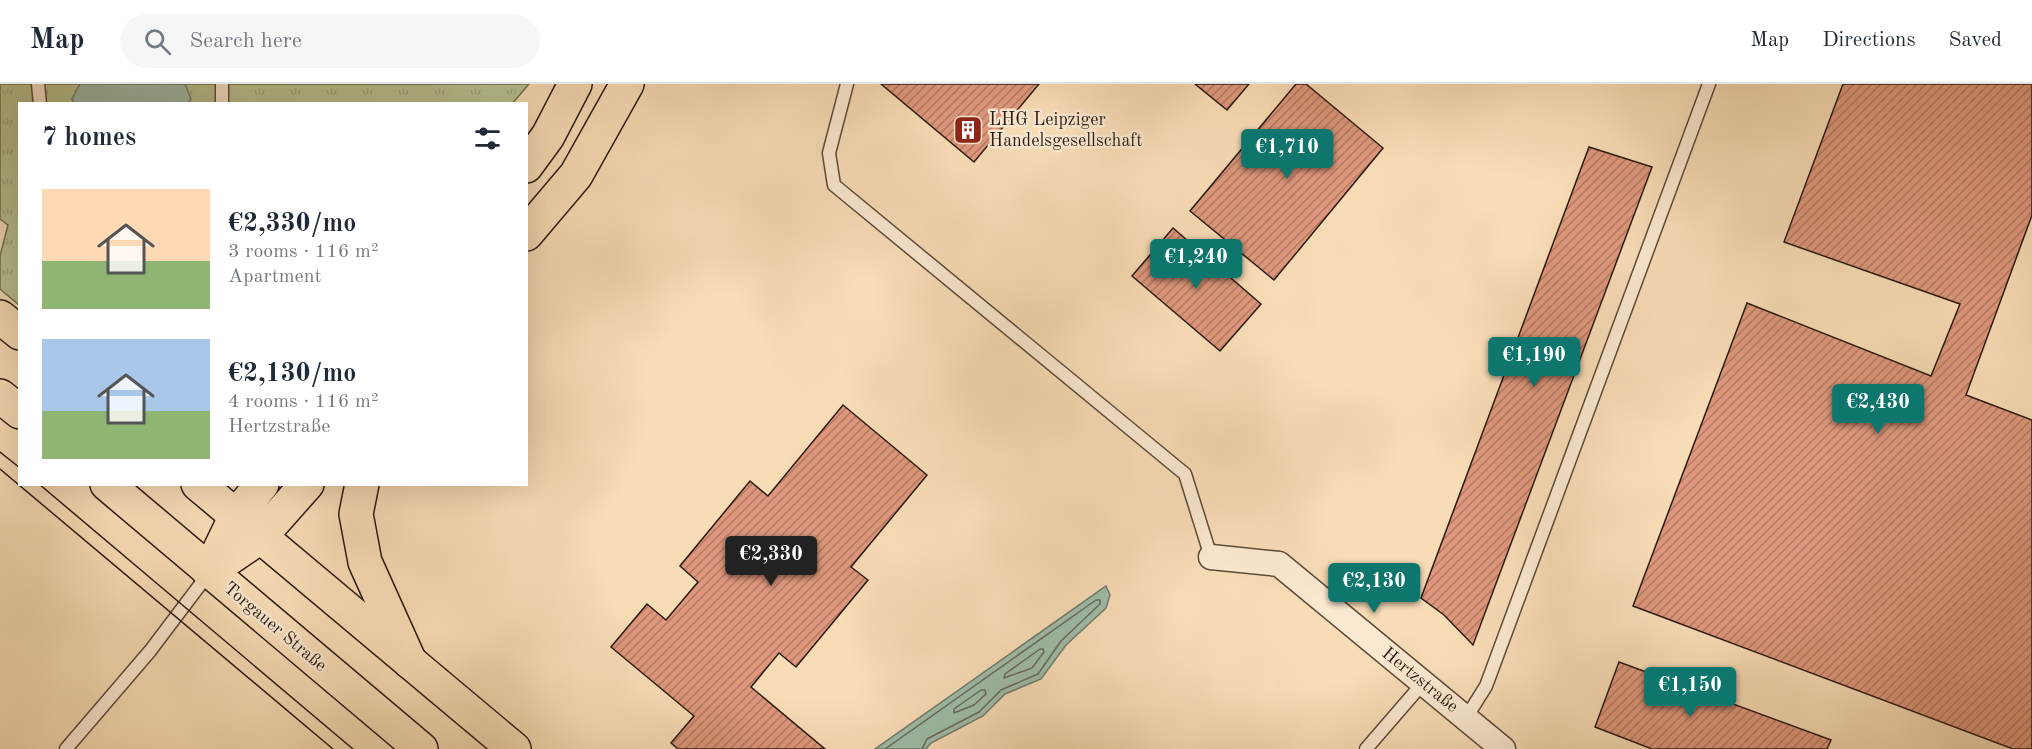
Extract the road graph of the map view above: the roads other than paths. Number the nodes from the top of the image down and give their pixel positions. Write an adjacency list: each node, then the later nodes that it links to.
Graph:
1 (39, 84): 7 (lane)
2 (222, 84): 8 (lane)
3 (575, 84): 9 (main road)
4 (627, 84): 10 (main road)
5 (847, 84): 21 (lane)
6 (1709, 84): 25 (lane)
7 (40, 102)
8 (222, 102)
9 (528, 163)
10 (528, 232)
11 (0, 317): 12 (main road)
12 (18, 331)
13 (0, 396): 14 (main road)
14 (18, 410)
15 (200, 486): 20 (main road)
16 (261, 486): 20 (main road)
17 (304, 486): 20 (main road)
18 (362, 486): 23 (main road)
19 (119, 494): 22 (main road, Torgauer Straße)
20 (248, 527): 22 (main road); 23 (main road)
21 (1211, 557): 24 (street, Hertzstraße)
22 (209, 572): 26 (lane); 27 (main road, Torgauer Straße)
23 (410, 662): 28 (main road)
24 (1423, 682): 25 (street, Hertzstraße); 29 (lane)
25 (1467, 718): 30 (street, Hertzstraße)
26 (66, 749)
27 (421, 749)
28 (514, 749)
29 (1366, 749)
30 (1503, 749)

